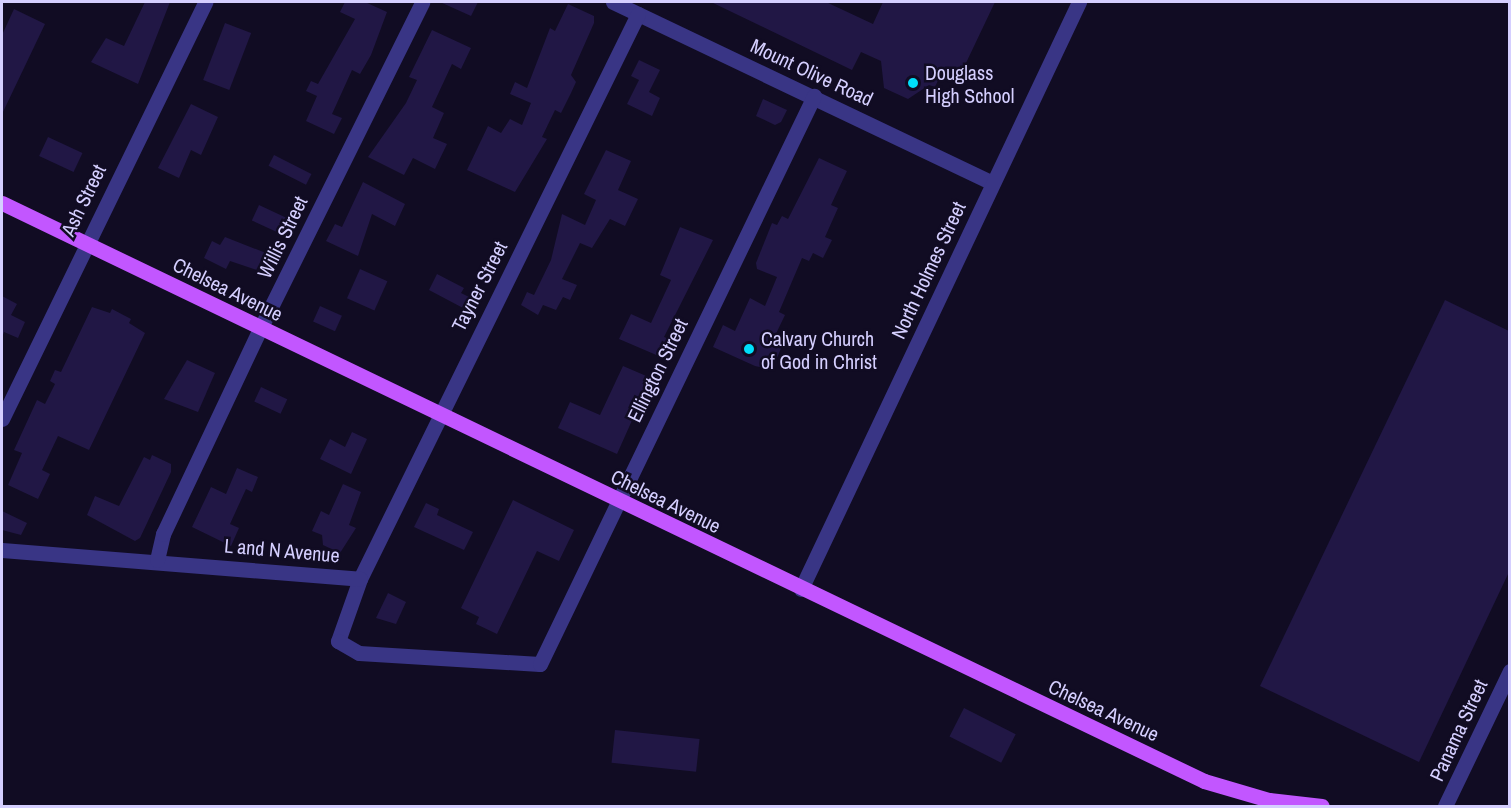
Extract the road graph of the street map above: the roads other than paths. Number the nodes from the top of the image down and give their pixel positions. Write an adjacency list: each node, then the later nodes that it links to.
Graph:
1 (205, 2): 9 (street, Ash Street)
2 (422, 2): 10 (street, Willis Street)
3 (613, 2): 5 (street, Mount Olive Road)
4 (1079, 2): 7 (street, North Holmes Street)
5 (638, 14): 6 (street, Mount Olive Road); 11 (street, Tayner Street)
6 (814, 96): 7 (street, Mount Olive Road); 13 (street, Ellington Street)
7 (992, 183): 17 (street, North Holmes Street)
8 (2, 202): 9 (main road, Chelsea Avenue)
9 (85, 243): 10 (main road, Chelsea Avenue); 12 (street, Ash Street)
10 (261, 328): 11 (main road, Chelsea Avenue); 15 (street, Willis Street)
11 (437, 416): 13 (main road, Chelsea Avenue); 16 (street, Tayner Street)
12 (2, 419)
13 (617, 500): 17 (main road, Chelsea Avenue); 18 (street, Ellington Street)
14 (2, 550): 15 (street, L and N Avenue)
15 (157, 560): 16 (street, L and N Avenue)
16 (360, 579): 18 (street, L and N Avenue)
17 (801, 589): 20 (main road, Chelsea Avenue)
18 (540, 664)
19 (1509, 671): 21 (street, Panama Street)
20 (1322, 807)
21 (1445, 807)

